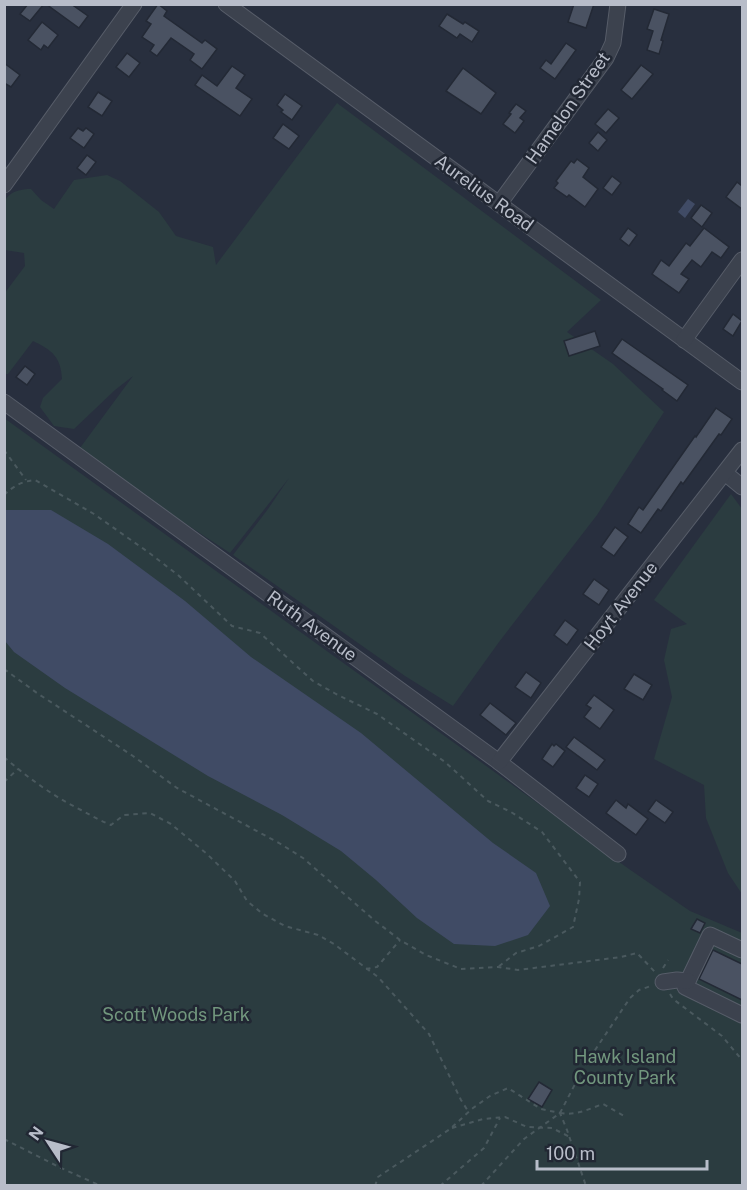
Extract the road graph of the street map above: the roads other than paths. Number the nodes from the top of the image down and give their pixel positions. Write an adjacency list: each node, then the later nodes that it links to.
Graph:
1 (134, 4): 4 (street)
2 (226, 4): 5 (street, Aurelius Road)
3 (618, 4): 5 (street, Hamelon Street)
4 (4, 185)
5 (499, 204): 7 (street, Aurelius Road)
6 (742, 260): 7 (street)
7 (684, 340): 8 (street, Aurelius Road)
8 (742, 382)
9 (4, 402): 13 (street, Ruth Avenue)
10 (742, 450): 11 (street, Hoyt Avenue)
11 (725, 473): 12 (street); 13 (street, Hoyt Avenue)
12 (742, 487)
13 (499, 762): 14 (street, Ruth Avenue)
14 (618, 854)
15 (742, 950): 16 (street)
16 (688, 981): 17 (street); 18 (street)
17 (663, 982)
18 (742, 1015)

